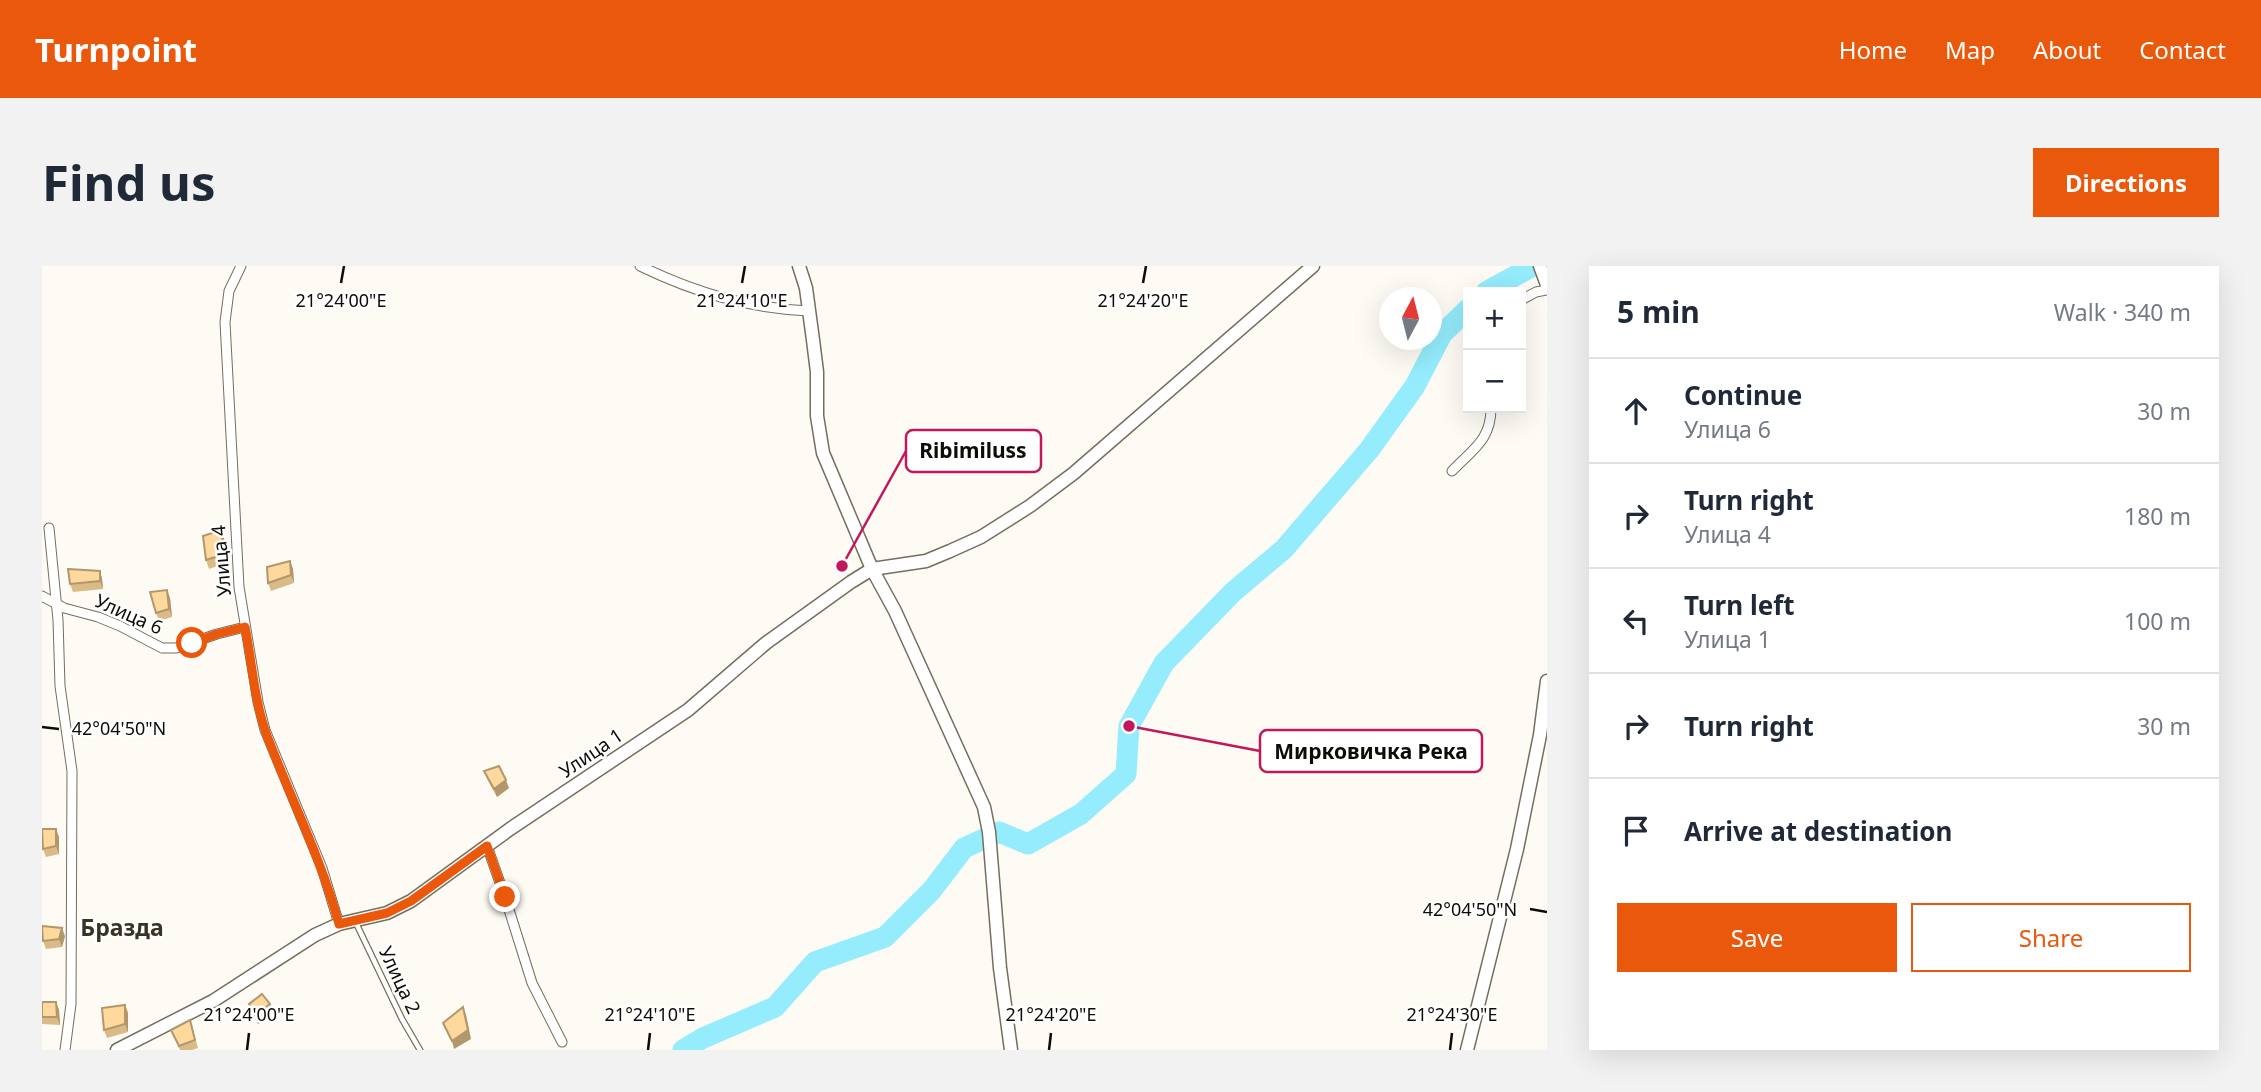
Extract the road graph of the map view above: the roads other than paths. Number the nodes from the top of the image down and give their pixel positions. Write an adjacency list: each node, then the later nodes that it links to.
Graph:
1 (241, 266): 14 (street, Улица 4)
2 (640, 266): 7 (street)
3 (799, 266): 7 (main road)
4 (1313, 266): 11 (main road, Улица 1)
5 (1547, 290): 6 (street)
6 (1526, 297)
7 (809, 311): 11 (main road)
8 (1491, 413): 9 (street)
9 (1452, 471)
10 (49, 528): 13 (street)
11 (872, 569): 16 (main road, Улица 1); 23 (main road)
12 (42, 596): 13 (street, Улица 6)
13 (57, 604): 14 (street, Улица 6); 20 (street)
14 (245, 627): 18 (street, Улица 4)
15 (1547, 681): 24 (main road)
16 (487, 846): 17 (main road, Улица 1); 19 (street)
17 (355, 921): 18 (main road, Улица 1); 22 (lane, Улица 2)
18 (339, 924): 21 (main road, Улица 1)
19 (562, 1042)
20 (65, 1050)
21 (117, 1050)
22 (420, 1050)
23 (1011, 1050)
24 (1467, 1050)

